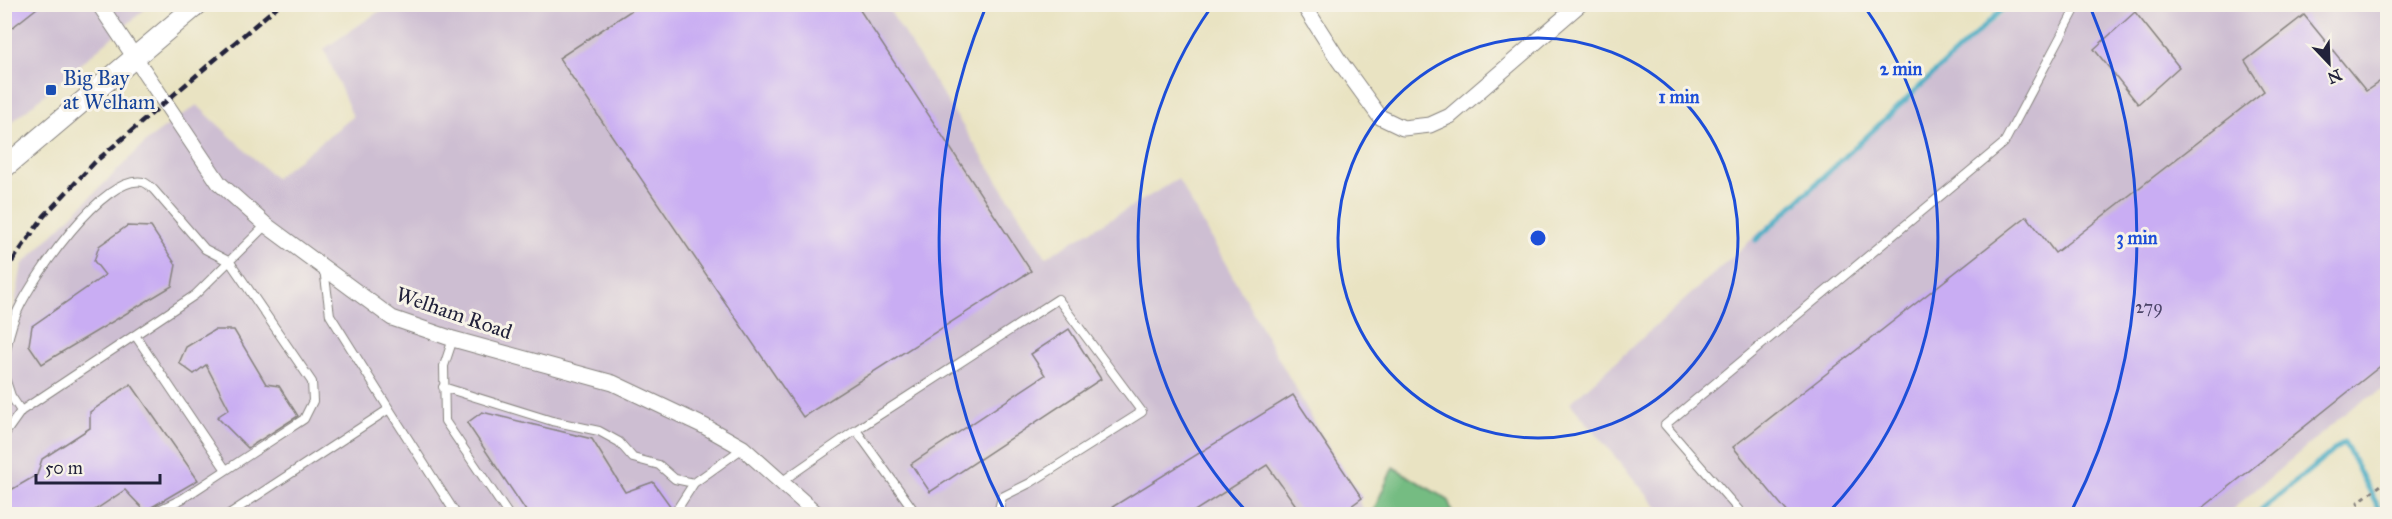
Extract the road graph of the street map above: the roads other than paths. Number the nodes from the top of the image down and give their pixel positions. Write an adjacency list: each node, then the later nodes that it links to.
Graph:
1 (99, 4): 6 (street, Welham Road)
2 (198, 4): 6 (street)
3 (1303, 4): 4 (street)
4 (1580, 4)
5 (2078, 4): 32 (lane)
6 (135, 58): 7 (street); 8 (street, Welham Road)
7 (4, 168)
8 (266, 225): 9 (lane); 10 (street, Welham Road)
9 (230, 262): 11 (lane); 13 (lane); 21 (lane)
10 (324, 268): 12 (street, Welham Road); 16 (lane)
11 (135, 335): 17 (lane); 21 (lane)
12 (453, 339): 15 (lane); 20 (street, Welham Road)
13 (4, 363)
14 (4, 375): 17 (lane)
15 (443, 387): 23 (lane); 28 (lane)
16 (388, 409): 26 (lane); 27 (lane)
17 (21, 411): 19 (lane)
18 (856, 430): 22 (lane); 24 (lane); 31 (lane)
19 (4, 435)
20 (743, 448): 22 (street, Welham Road); 23 (lane)
21 (226, 470): 25 (lane)
22 (782, 482): 30 (street, Welham Road)
23 (694, 483): 29 (lane)
24 (915, 512)
25 (150, 514)
26 (229, 514)
27 (456, 514)
28 (508, 514)
29 (670, 514)
30 (817, 514)
31 (998, 514)
32 (1742, 514)

